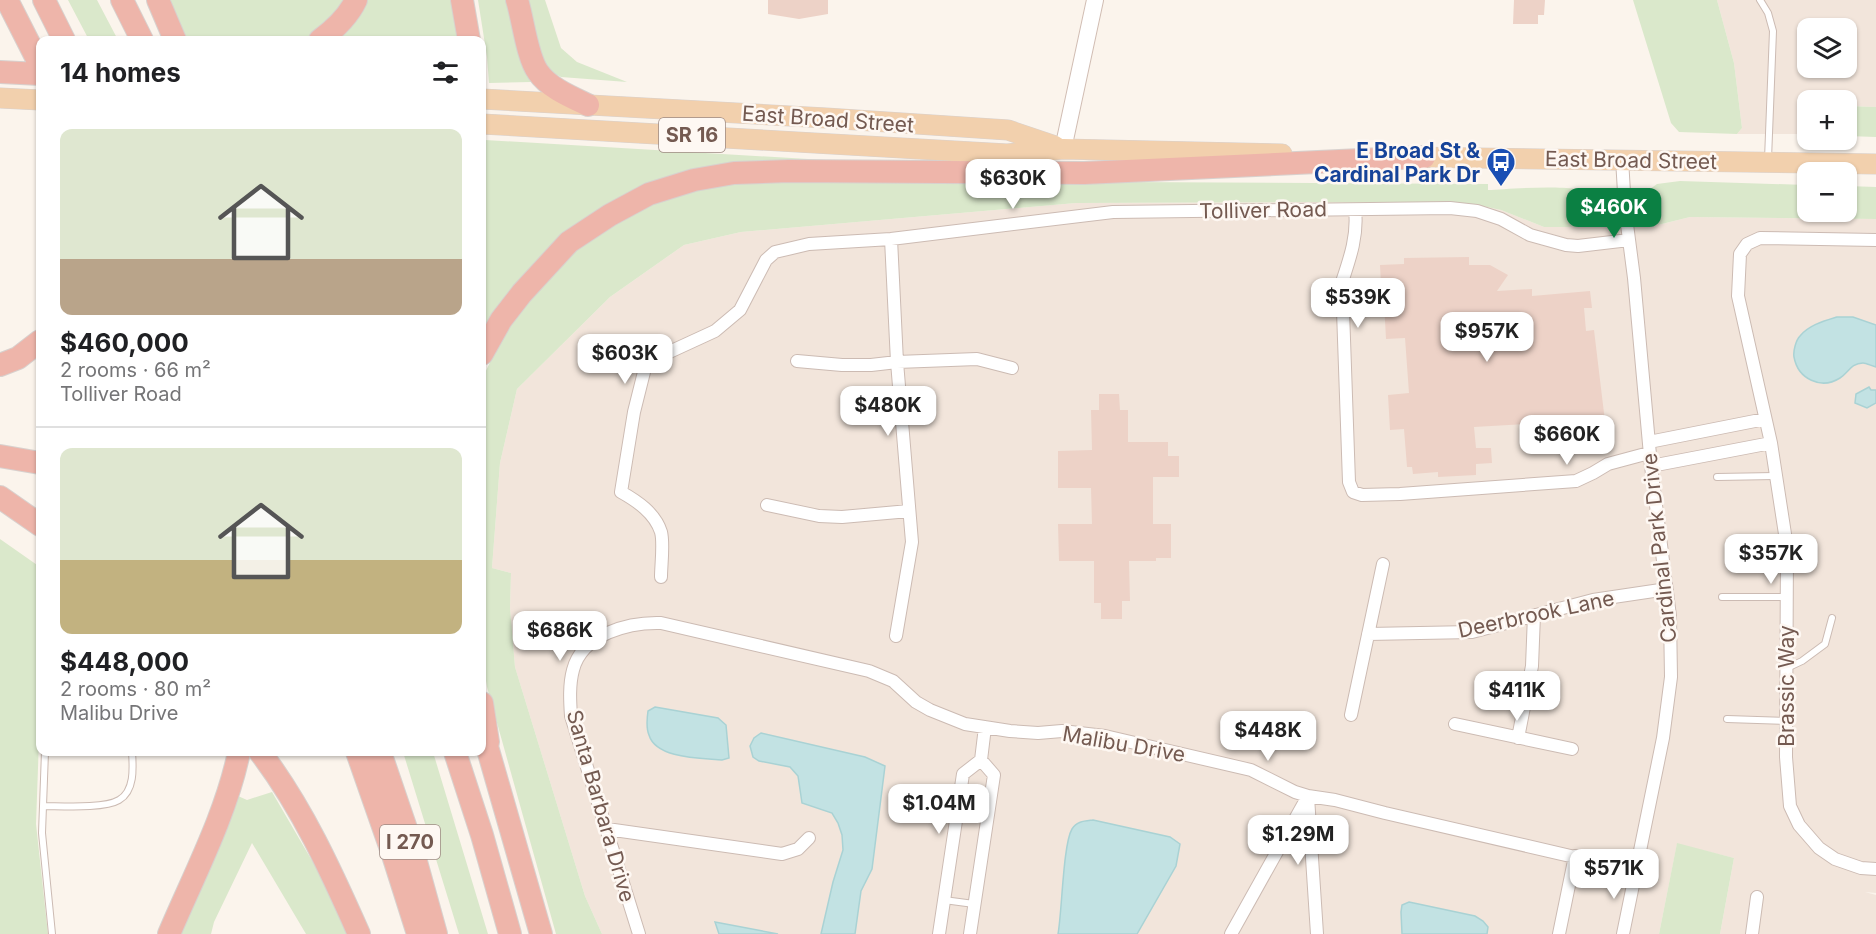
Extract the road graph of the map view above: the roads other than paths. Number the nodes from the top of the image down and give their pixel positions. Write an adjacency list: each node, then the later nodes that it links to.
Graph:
1 (7, 0): 15 (highway)
2 (44, 0): 10 (highway)
3 (122, 0): 11 (highway)
4 (158, 0): 12 (highway)
5 (356, 0): 13 (highway)
6 (462, 0): 14 (highway)
7 (517, 0): 21 (highway)
8 (1095, 0): 23 (street)
9 (1760, 0): 26 (lane)
10 (62, 36)
11 (140, 36)
12 (173, 36)
13 (325, 36)
14 (468, 36)
15 (36, 57)
16 (0, 72): 17 (highway)
17 (36, 74)
18 (0, 98): 20 (main road)
19 (486, 99): 21 (main road, East Broad Street / SR 16)
20 (36, 100)
21 (588, 105): 23 (main road, East Broad Street / SR 16)
22 (486, 124): 23 (main road, East Broad Street / SR 16)
23 (1063, 149): 24 (main road, East Broad Street / SR 16)
24 (1424, 157): 25 (main road, East Broad Street / SR 16); 33 (highway)
25 (1622, 159): 26 (main road, East Broad Street / SR 16); 30 (street, Cardinal Park Drive)
26 (1768, 162): 27 (main road, East Broad Street / SR 16)
27 (1876, 164)
28 (1355, 210): 29 (street, Tolliver Road); 30 (street, Tolliver Road); 40 (street)
29 (891, 239): 35 (street); 51 (street, Tolliver Road)
30 (1629, 240): 40 (street, Cardinal Park Drive)
31 (1876, 240): 38 (street, Brassic Way)
32 (36, 343): 36 (highway)
33 (486, 347)
34 (797, 361): 35 (street)
35 (897, 362): 37 (street); 48 (street)
36 (0, 365)
37 (1012, 368)
38 (1765, 419): 39 (street, Brassic Way); 40 (street)
39 (1771, 443): 43 (street); 44 (street, Brassic Way)
40 (1649, 447): 43 (street, Cardinal Park Drive)
41 (0, 456): 42 (highway)
42 (36, 462)
43 (1651, 466): 52 (street, Cardinal Park Drive)
44 (1775, 476): 45 (lane); 54 (street, Brassic Way)
45 (1717, 477)
46 (0, 496): 49 (highway)
47 (767, 506): 48 (street)
48 (909, 511): 58 (street)
49 (36, 522)
50 (1383, 564): 57 (street)
51 (661, 577)
52 (1667, 590): 55 (street, Deerbrook Lane); 85 (street, Cardinal Park Drive)
53 (1722, 597): 54 (lane)
54 (1786, 597): 60 (street, Brassic Way)
55 (1534, 615): 57 (street, Deerbrook Lane); 67 (street)
56 (1832, 618): 60 (lane)
57 (1368, 634): 61 (street)
58 (896, 636)
59 (588, 645): 65 (street, Malibu Drive); 81 (street, Santa Barbara Drive)
60 (1786, 668): 63 (street, Brassic Way)
61 (1351, 715)
62 (1727, 719): 63 (lane)
63 (1786, 721): 84 (street, Brassic Way)
64 (1455, 724): 67 (street)
65 (985, 727): 78 (street); 79 (street, Malibu Drive)
66 (486, 732): 70 (highway)
67 (1518, 738): 69 (street)
68 (486, 743): 70 (highway)
69 (1572, 749)
70 (489, 753): 95 (highway)
71 (45, 756): 80 (lane)
72 (132, 756): 80 (lane)
73 (238, 756): 90 (highway)
74 (358, 756): 92 (highway)
75 (381, 756): 93 (highway, I 270)
76 (456, 756): 94 (highway)
77 (265, 758): 91 (highway)
78 (981, 760): 87 (street); 88 (street)
79 (1308, 796): 83 (street, Malibu Drive); 99 (street); 100 (street)
80 (43, 806): 89 (lane)
81 (607, 829): 82 (street); 96 (street, Santa Barbara Drive)
82 (810, 838)
83 (1575, 856): 85 (street, Malibu Drive); 101 (street)
84 (1876, 869)
85 (1635, 871): 102 (street, Cardinal Park Drive)
86 (1757, 897): 103 (street)
87 (944, 900): 88 (lane); 97 (street)
88 (975, 904): 98 (street)
89 (52, 934)
90 (169, 934)
91 (359, 934)
92 (418, 934)
93 (436, 934)
94 (510, 934)
95 (541, 934)
96 (639, 934)
97 (939, 934)
98 (970, 934)
99 (1231, 934)
100 (1317, 934)
101 (1559, 934)
102 (1623, 934)
103 (1752, 934)

